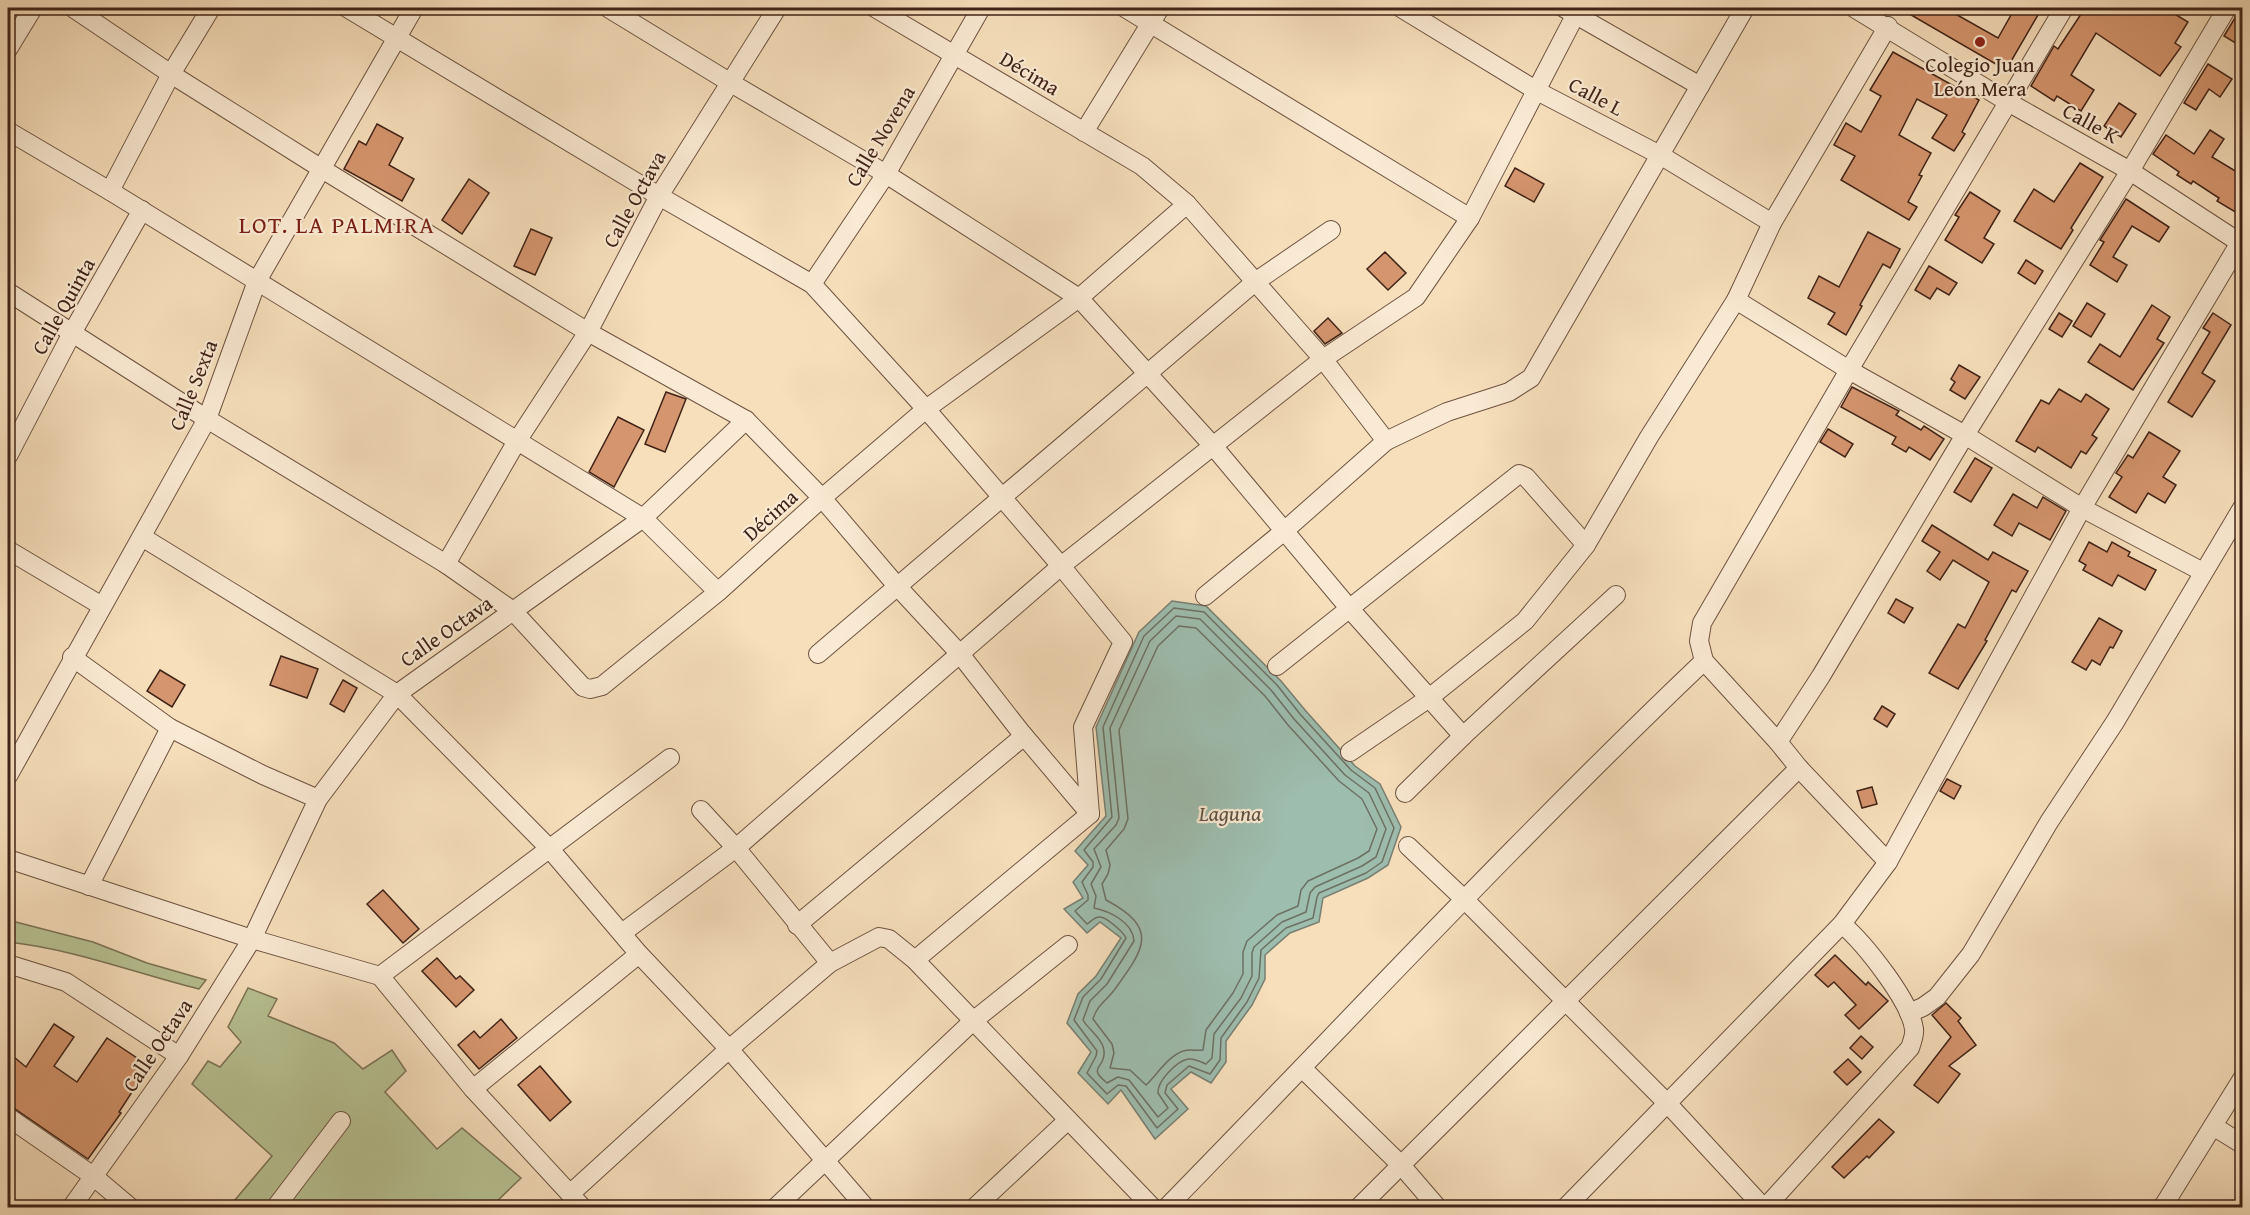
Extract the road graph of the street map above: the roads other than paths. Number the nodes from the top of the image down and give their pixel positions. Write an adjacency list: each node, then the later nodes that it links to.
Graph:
1 (33, 8): 21 (street)
2 (73, 8): 23 (street)
3 (211, 8): 23 (street)
4 (347, 8): 20 (street)
5 (414, 8): 20 (street, Calle Sexta)
6 (608, 8): 24 (street)
7 (777, 8): 24 (street, Calle Octava)
8 (874, 8): 22 (street, Décima)
9 (981, 8): 22 (street, Calle Novena)
10 (1125, 8): 18 (street)
11 (1161, 8): 18 (street)
12 (1401, 8): 26 (street, Calle L)
13 (1745, 8): 25 (street)
14 (1854, 8): 19 (street, Calle K)
15 (2064, 8): 27 (street)
16 (2227, 8): 32 (street)
17 (1573, 10): 25 (street); 26 (street)
18 (1151, 24): 29 (street); 38 (street)
19 (1888, 27): 27 (street, Calle K); 39 (street)
20 (397, 37): 31 (street, Calle Sexta); 35 (street)
21 (8, 49)
22 (954, 54): 29 (street, Décima); 33 (street, Calle Novena)
23 (171, 74): 31 (street); 34 (street)
24 (731, 83): 33 (street); 35 (street, Calle Octava)
25 (1700, 86): 30 (street)
26 (1537, 91): 30 (street, Calle L); 38 (street)
27 (2008, 102): 32 (street, Calle K); 51 (street)
28 (8, 131): 34 (street)
29 (1084, 132): 36 (street, Décima)
30 (1660, 155): 39 (street, Calle L); 58 (street)
31 (322, 169): 42 (street, Calle Sexta); 48 (street)
32 (2130, 171): 41 (street, Calle K); 56 (street)
33 (886, 174): 44 (street, Calle Novena); 46 (street)
34 (110, 191): 37 (street)
35 (659, 196): 44 (street); 48 (street, Calle Octava)
36 (1187, 204): 43 (street, Décima); 46 (street, Décima)
37 (142, 210): 42 (street); 49 (street, Calle Quinta)
38 (1470, 218): 50 (street)
39 (1772, 223): 47 (street)
40 (1331, 230): 43 (street)
41 (2242, 242): 63 (street)
42 (257, 281): 54 (street, Calle Sexta); 57 (street)
43 (1255, 282): 50 (street, Décima); 52 (street)
44 (812, 284): 53 (street)
45 (8, 292): 49 (street)
46 (1079, 298): 52 (street); 53 (street, Décima)
47 (1736, 300): 51 (street); 68 (street)
48 (588, 332): 55 (street); 57 (street, Calle Octava)
49 (72, 333): 54 (street); 60 (street, Calle Quinta)
50 (1323, 359): 58 (street, Décima); 59 (street)
51 (1849, 370): 56 (street); 83 (street)
52 (1147, 372): 59 (street); 62 (street)
53 (926, 409): 61 (street, Décima); 62 (street)
54 (207, 419): 67 (street, Calle Sexta); 70 (street)
55 (746, 420): 61 (street); 65 (street)
56 (1965, 435): 63 (street); 90 (street)
57 (517, 441): 65 (street); 70 (street, Calle Octava)
58 (1386, 441): 66 (street)
59 (1214, 447): 66 (street); 71 (street)
60 (8, 456)
61 (822, 498): 73 (street); 74 (street, Décima)
62 (1002, 498): 71 (street); 73 (street)
63 (2082, 508): 72 (street); 103 (street)
64 (2242, 508): 72 (street)
65 (643, 518): 74 (street); 79 (street)
66 (1283, 532): 76 (street); 78 (street)
67 (142, 537): 77 (street, Calle Sexta); 85 (street)
68 (1586, 545): 78 (street); 86 (street)
69 (8, 550): 77 (street)
70 (446, 564): 79 (street, Calle Octava)
71 (1061, 566): 81 (street); 98 (street)
72 (2204, 572): 117 (street)
73 (897, 586): 80 (street); 81 (street)
74 (718, 592): 79 (street, Décima)
75 (1616, 595): 88 (street)
76 (1205, 596)
77 (102, 606): 82 (street, Calle Sexta)
78 (1349, 608): 84 (street); 86 (street)
79 (513, 611): 85 (street, Calle Octava)
80 (818, 654)
81 (960, 654): 89 (street); 101 (street)
82 (72, 657): 87 (street); 94 (street, Calle Sexta)
83 (1704, 661): 90 (street); 105 (street)
84 (1277, 666)
85 (397, 694): 96 (street, Calle Octava); 100 (street)
86 (1429, 698): 88 (street); 91 (street)
87 (170, 728): 96 (street); 104 (street)
88 (1463, 735): 95 (street)
89 (1024, 736): 98 (street); 107 (street)
90 (1778, 742): 93 (street)
91 (1350, 752)
92 (670, 758): 100 (street)
93 (1799, 768): 103 (street); 116 (street)
94 (8, 776)
95 (1405, 793)
96 (318, 799): 109 (street, Calle Octava)
97 (701, 810): 101 (street)
98 (1090, 814): 112 (street)
99 (1408, 846): 105 (street)
100 (549, 848): 108 (street); 115 (street)
101 (736, 848): 107 (street); 108 (street)
102 (8, 859): 104 (street)
103 (1888, 862): 106 (street)
104 (89, 886): 109 (street)
105 (1464, 898): 116 (street); 121 (street)
106 (1842, 924): 117 (street); 124 (street)
107 (797, 925): 113 (street)
108 (622, 933): 111 (street)
109 (252, 939): 115 (street); 120 (street, Calle Octava)
110 (1068, 945): 118 (street)
111 (639, 954): 119 (street); 123 (street)
112 (915, 960): 113 (street); 118 (street)
113 (830, 963): 119 (street)
114 (8, 964): 120 (street)
115 (380, 976): 123 (street)
116 (1564, 1001): 124 (street); 131 (street)
117 (1909, 1013): 134 (street)
118 (974, 1021): 126 (street); 130 (street)
119 (729, 1049): 130 (street); 133 (street)
120 (179, 1056): 132 (street, Calle Octava)
121 (1302, 1068): 131 (street); 143 (street)
122 (2242, 1079): 128 (street)
123 (473, 1089): 133 (street)
124 (1668, 1104): 134 (street); 146 (street)
125 (8, 1117): 132 (street)
126 (1068, 1120): 141 (street); 142 (street)
127 (341, 1121): 137 (street)
128 (2213, 1126): 129 (street); 147 (street)
129 (2242, 1144)
130 (827, 1160): 139 (street); 140 (street)
131 (1401, 1165): 144 (street); 145 (street)
132 (93, 1176): 135 (street, Calle Octava); 136 (street)
133 (570, 1194): 138 (street)
134 (1765, 1207)
135 (71, 1208)
136 (131, 1208)
137 (275, 1208)
138 (583, 1208)
139 (775, 1208)
140 (866, 1208)
141 (974, 1208)
142 (1153, 1208)
143 (1166, 1208)
144 (1358, 1208)
145 (1438, 1208)
146 (1565, 1208)
147 (2162, 1208)

